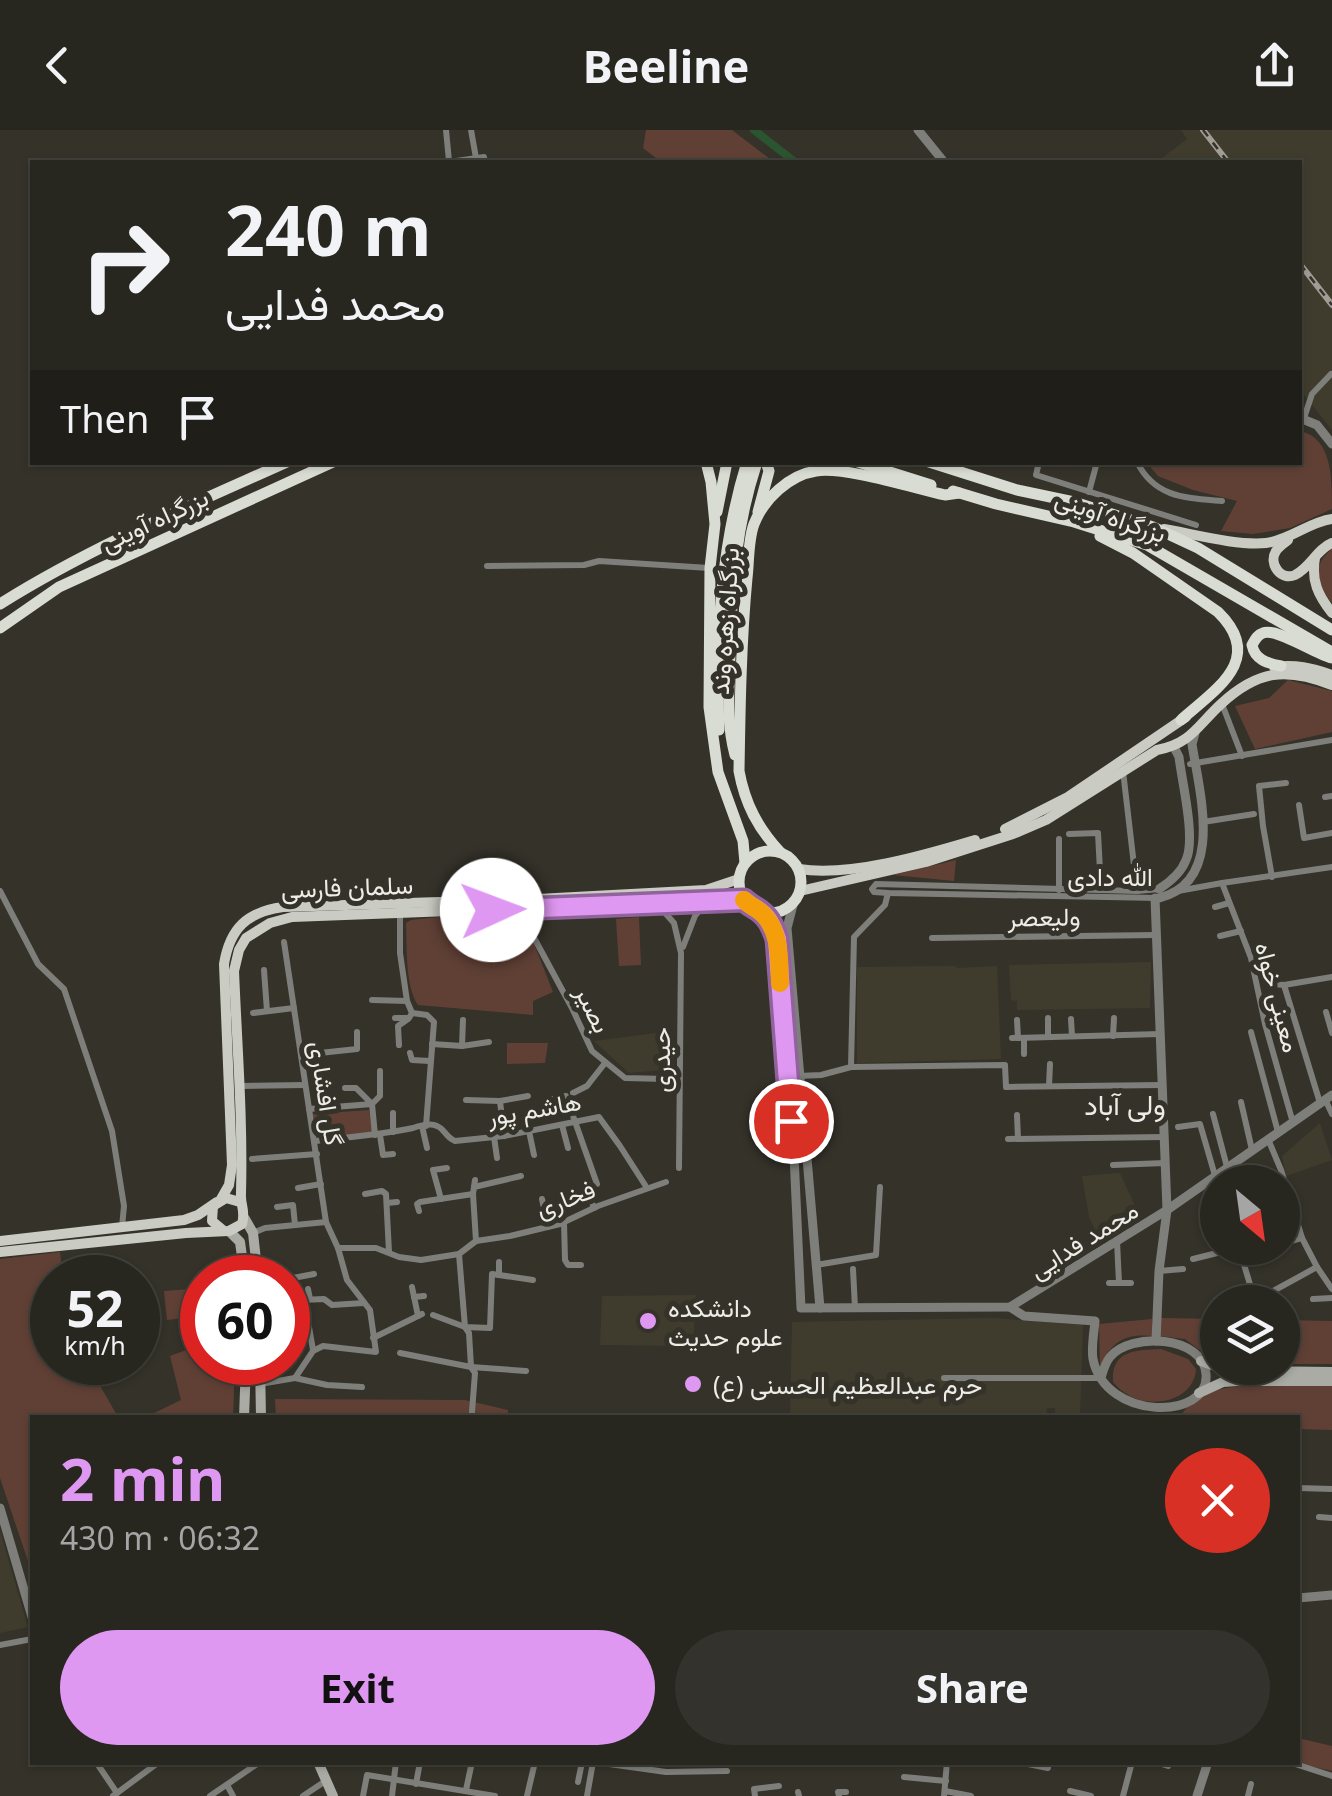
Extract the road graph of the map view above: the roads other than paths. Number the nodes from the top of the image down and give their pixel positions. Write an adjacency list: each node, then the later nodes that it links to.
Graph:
1 (446, 130): 5 (street)
2 (471, 130): 4 (street)
3 (918, 130): 8 (street)
4 (476, 158): 6 (street); 7 (street)
5 (449, 160)
6 (462, 160)
7 (485, 160)
8 (942, 160)
9 (1324, 366): 10 (street)
10 (1332, 375): 11 (street)
11 (1302, 418): 12 (street)
12 (1332, 444)
13 (280, 465): 41 (highway, بزرگراه آوینی)
14 (326, 465): 43 (highway, بزرگراه آوینی)
15 (707, 465): 32 (highway, بزرگراه زهره وند)
16 (726, 465): 32 (highway)
17 (746, 465): 40 (highway, بزرگراه زهره وند)
18 (755, 465): 40 (highway, بزرگراه زهره وند)
19 (767, 465): 33 (highway)
20 (868, 465): 28 (highway, بزرگراه آوینی)
21 (938, 465): 26 (highway, بزرگراه آوینی)
22 (965, 465): 26 (highway)
23 (1038, 465): 27 (street)
24 (1096, 465): 27 (street)
25 (1139, 465): 29 (street)
26 (990, 482): 35 (highway, بزرگراه آوینی)
27 (1089, 492): 34 (street)
28 (959, 493): 31 (highway, بزرگراه آوینی); 33 (highway, بزرگراه زهره وند)
29 (1222, 501)
30 (1332, 519): 36 (main road)
31 (1074, 522): 45 (highway, بزرگراه آوینی); 50 (highway)
32 (714, 524): 40 (highway, بزرگراه زهره وند)
33 (754, 525): 56 (highway, بزرگراه زهره وند)
34 (1196, 525)
35 (1153, 527): 36 (main road); 44 (highway, بزرگراه آوینی)
36 (1296, 533): 38 (main road)
37 (1332, 542): 38 (main road)
38 (1315, 557): 42 (main road)
39 (487, 566): 40 (street)
40 (722, 571): 56 (highway, بزرگراه زهره وند); 66 (highway, بزرگراه زهره وند)
41 (0, 604)
42 (1332, 613)
43 (0, 628)
44 (1332, 630)
45 (1332, 655): 46 (highway)
46 (1281, 666): 47 (main road); 50 (main road)
47 (1332, 674)
48 (1332, 685): 49 (main road)
49 (1222, 703): 51 (main road); 54 (street)
50 (1180, 720): 68 (main road)
51 (1195, 733): 53 (main road); 55 (street, الله دادی)
52 (1332, 740): 54 (street)
53 (1176, 752): 55 (street); 57 (main road); 78 (street, الله دادی)
54 (1242, 756): 55 (street)
55 (1192, 760): 61 (street, الله دادی)
56 (739, 771): 65 (highway, بزرگراه زهره وند)
57 (1123, 771): 75 (street); 79 (main road)
58 (1286, 783): 69 (street)
59 (1299, 805): 62 (street)
60 (1254, 814): 61 (street)
61 (1203, 822): 76 (street, الله دادی)
62 (1332, 833)
63 (1069, 834): 73 (street)
64 (1058, 839): 72 (street)
65 (780, 852): 66 (highway); 68 (highway)
66 (745, 863): 70 (highway)
67 (1332, 868): 69 (street)
68 (799, 869): 79 (highway)
69 (1272, 876): 71 (street)
70 (739, 879): 80 (highway); 204 (main road, سلمان فارسی)
71 (1222, 882): 76 (street); 82 (street, معینی خواه)
72 (1059, 890): 73 (street, الله دادی); 77 (street, الله دادی)
73 (1101, 890): 75 (street, الله دادی)
74 (0, 891): 219 (street)
75 (1137, 892): 78 (street, الله دادی)
76 (1176, 892): 78 (street, الله دادی)
77 (888, 893): 78 (street, الله دادی); 131 (street)
78 (1158, 895): 89 (street)
79 (797, 896): 87 (highway); 134 (street)
80 (744, 900): 81 (main road, سلمان فارسی); 87 (highway)
81 (707, 901): 83 (main road, سلمان فارسی); 93 (street)
82 (1229, 902): 84 (street); 88 (street, معینی خواه)
83 (657, 904): 85 (main road, سلمان فارسی); 93 (street)
84 (1216, 907)
85 (523, 910): 86 (main road, سلمان فارسی); 129 (street, بصیر)
86 (400, 912): 101 (street); 139 (main road, سلمان فارسی)
87 (762, 912): 211 (street, محمد فدایی)
88 (1241, 931): 90 (street); 94 (street, معینی خواه)
89 (1156, 935): 91 (street, ولیعصر); 115 (street)
90 (1220, 936)
91 (932, 938)
92 (284, 942): 102 (street, گل افشاری)
93 (681, 953): 190 (street, حیدری)
94 (1251, 958): 95 (street); 160 (street, معینی خواه)
95 (1238, 960)
96 (264, 970): 103 (street)
97 (1332, 977): 99 (street)
98 (1274, 984): 99 (street)
99 (1284, 985): 146 (street)
100 (372, 1000): 101 (street)
101 (407, 1002): 106 (street)
102 (294, 1008): 103 (street); 127 (street, گل افشاری)
103 (267, 1011): 104 (street)
104 (253, 1012)
105 (1326, 1012): 116 (street)
106 (410, 1016): 107 (street); 121 (street); 123 (street)
107 (394, 1018)
108 (1048, 1018): 119 (street)
109 (1114, 1018): 118 (street)
110 (463, 1020): 124 (street)
111 (1017, 1020): 120 (street)
112 (1071, 1020): 117 (street)
113 (356, 1032): 127 (street)
114 (1251, 1032): 166 (street)
115 (1160, 1034): 118 (street); 138 (street)
116 (1332, 1034)
117 (1072, 1036): 118 (street); 119 (street)
118 (1113, 1036)
119 (1048, 1037): 120 (street)
120 (1018, 1038): 126 (street)
121 (397, 1041)
122 (489, 1042): 124 (street)
123 (432, 1044): 124 (street); 128 (street)
124 (462, 1046)
125 (410, 1052): 128 (street)
126 (1024, 1054)
127 (301, 1055): 137 (street, گل افشاری)
128 (430, 1061): 133 (street)
129 (605, 1063): 136 (street, بصیر); 143 (street)
130 (1050, 1064): 141 (street)
131 (851, 1066): 134 (street); 141 (street)
132 (380, 1070): 152 (street)
133 (430, 1076): 135 (street); 162 (street)
134 (799, 1076): 210 (street)
135 (442, 1077)
136 (666, 1079)
137 (305, 1085): 139 (street); 154 (street, گل افشاری)
138 (1162, 1085): 141 (street); 170 (street)
139 (238, 1086): 205 (main road, سلمان فارسی)
140 (487, 1086): 148 (street)
141 (1050, 1086)
142 (345, 1088): 152 (street)
143 (573, 1093)
144 (336, 1094): 153 (street)
145 (528, 1096): 149 (street)
146 (1326, 1099): 157 (street); 160 (street, محمد فدایی)
147 (466, 1100): 148 (street)
148 (488, 1100): 149 (street)
149 (500, 1100): 168 (street)
150 (553, 1100): 159 (street)
151 (1241, 1102): 177 (street)
152 (372, 1104): 153 (street); 167 (street)
153 (337, 1107): 154 (street)
154 (308, 1109): 174 (street, گل افشاری)
155 (393, 1112): 165 (street)
156 (1212, 1114): 186 (street)
157 (1332, 1114)
158 (1018, 1115): 172 (street)
159 (574, 1122): 161 (street, هاشم پور); 194 (street); 198 (street, هاشم پور)
160 (1293, 1122): 166 (street, محمد فدایی)
161 (562, 1124): 164 (street, هاشم پور); 176 (street)
162 (424, 1126): 165 (street); 169 (street, هاشم پور); 175 (street)
163 (1178, 1127): 185 (street)
164 (529, 1131): 168 (street, هاشم پور); 180 (street)
165 (393, 1132): 167 (street)
166 (1278, 1132): 173 (street, محمد فدایی)
167 (378, 1135): 174 (street); 179 (street)
168 (504, 1136): 169 (street, هاشم پور)
169 (494, 1137): 181 (street)
170 (1164, 1137): 172 (street); 183 (street)
171 (1008, 1139): 172 (street)
172 (1018, 1139)
173 (1268, 1139): 177 (street, محمد فدایی); 188 (street)
174 (315, 1141): 178 (street, گل افشاری)
175 (426, 1148)
176 (568, 1148)
177 (1252, 1150): 187 (street, محمد فدایی)
178 (317, 1154): 182 (street); 193 (street, گل افشاری)
179 (393, 1154)
180 (534, 1154)
181 (497, 1158)
182 (252, 1159)
183 (1166, 1163): 184 (street); 212 (street)
184 (1113, 1165)
185 (1212, 1165)
186 (1226, 1165)
187 (1230, 1165)
188 (1276, 1165)
189 (448, 1168): 202 (street)
190 (679, 1168)
191 (521, 1176): 197 (street)
192 (666, 1182): 198 (street, فخاری)
193 (321, 1184): 196 (street); 215 (street, گل افشاری)
194 (597, 1184)
195 (880, 1186): 237 (street)
196 (298, 1188)
197 (478, 1188): 202 (street); 225 (street)
198 (647, 1188): 209 (street, فخاری)
199 (1200, 1190): 212 (street, محمد فدایی)
200 (580, 1193): 209 (street)
201 (365, 1194): 207 (street)
202 (442, 1199): 213 (street)
203 (542, 1199): 218 (street)
204 (219, 1200): 205 (main road); 219 (main road); 220 (main road)
205 (240, 1202): 214 (main road)
206 (397, 1202): 207 (street)
207 (387, 1203): 229 (street)
208 (277, 1206): 217 (street)
209 (594, 1208): 216 (street, فخاری)
210 (811, 1208): 211 (street); 237 (street)
211 (797, 1210): 259 (street, محمد فدایی)
212 (1167, 1210): 226 (street, محمد فدایی); 241 (street)
213 (418, 1211)
214 (244, 1219): 220 (main road); 221 (main road)
215 (326, 1222): 217 (street); 227 (street, گل افشاری)
216 (564, 1222): 218 (street, فخاری); 236 (street)
217 (294, 1225): 221 (street)
218 (548, 1227): 225 (street, فخاری)
219 (122, 1228): 224 (main road)
220 (226, 1231): 228 (main road); 231 (main road)
221 (253, 1233): 232 (main road)
222 (1300, 1233): 223 (street)
223 (1302, 1238): 238 (street)
224 (0, 1241)
225 (476, 1241): 230 (street)
226 (1117, 1242): 247 (street); 258 (street, محمد فدایی)
227 (338, 1248): 229 (street); 257 (street, گل افشاری)
228 (0, 1252)
229 (389, 1252): 230 (street)
230 (459, 1254): 262 (street)
231 (242, 1255)
232 (255, 1255)
233 (1200, 1258): 234 (street)
234 (1194, 1259)
235 (499, 1262): 244 (street)
236 (581, 1265)
237 (815, 1265): 259 (street)
238 (1317, 1268): 249 (street); 250 (street)
239 (1183, 1269): 241 (street)
240 (853, 1270): 260 (street)
241 (1160, 1272): 265 (street)
242 (314, 1274): 243 (street)
243 (310, 1275)
244 (499, 1275): 245 (street); 262 (street)
245 (533, 1280)
246 (1108, 1282): 247 (street)
247 (1118, 1283): 248 (street)
248 (1130, 1283)
249 (1286, 1285)
250 (1331, 1285)
251 (412, 1287): 253 (street)
252 (424, 1296): 253 (street)
253 (414, 1297): 264 (street)
254 (1332, 1298): 255 (street)
255 (1313, 1299)
256 (310, 1300): 257 (street)
257 (365, 1303): 264 (street, گل افشاری)
258 (1010, 1307): 260 (street, محمد فدایی); 277 (street)
259 (820, 1308): 260 (street, محمد فدایی)
260 (855, 1310)
261 (433, 1315): 262 (street)
262 (465, 1326): 272 (street)
263 (310, 1333): 267 (street)
264 (373, 1334): 267 (street, گل افشاری)
265 (1156, 1341): 271 (street); 277 (street)
266 (415, 1346): 270 (street)
267 (313, 1351): 269 (street)
268 (400, 1352): 270 (street)
269 (310, 1356)
270 (413, 1356): 272 (street)
271 (1200, 1360)
272 (472, 1366): 273 (street); 287 (street)
273 (526, 1371)
274 (1300, 1372): 275 (main road)
275 (1332, 1372)
276 (944, 1378): 277 (street)
277 (1101, 1378): 286 (street)
278 (310, 1381): 283 (street)
279 (1332, 1381): 284 (main road)
280 (245, 1385): 288 (main road)
281 (260, 1385): 289 (main road)
282 (1203, 1385): 284 (street)
283 (362, 1387)
284 (1199, 1392): 285 (street)
285 (1177, 1405): 286 (street); 291 (street)
286 (1148, 1407): 290 (street)
287 (472, 1412)
288 (244, 1415)
289 (261, 1415)
290 (1154, 1415)
291 (1175, 1415)
292 (1300, 1488): 293 (street)
293 (1332, 1488)
294 (0, 1508): 299 (street)
295 (1319, 1518): 296 (street)
296 (1332, 1518)
297 (1332, 1594): 298 (street)
298 (1300, 1598)
299 (30, 1610)
300 (30, 1639): 301 (street)
301 (0, 1645)
302 (98, 1765): 333 (street)
303 (155, 1765): 333 (street)
304 (256, 1765): 328 (street)
305 (321, 1765): 322 (main road)
306 (396, 1765): 323 (street)
307 (420, 1765): 326 (street)
308 (471, 1765): 330 (street)
309 (534, 1765): 342 (street)
310 (581, 1765): 325 (street)
311 (593, 1765): 343 (street)
312 (616, 1765): 319 (street)
313 (947, 1765): 324 (street)
314 (1131, 1765): 347 (street)
315 (1165, 1765): 318 (street)
316 (1207, 1765): 348 (street)
317 (1296, 1765): 320 (street)
318 (1168, 1766)
319 (727, 1770)
320 (1332, 1776)
321 (904, 1777): 324 (street)
322 (327, 1780): 336 (street); 337 (main road)
323 (394, 1780): 326 (street); 338 (street); 339 (street)
324 (946, 1781): 332 (street)
325 (578, 1782)
326 (418, 1784): 330 (street); 340 (street)
327 (1250, 1784): 349 (street)
328 (227, 1785): 334 (street); 335 (street)
329 (779, 1786): 344 (street)
330 (466, 1790): 341 (street)
331 (1070, 1791): 346 (street)
332 (945, 1793): 345 (street)
333 (115, 1794)
334 (210, 1796)
335 (233, 1796)
336 (302, 1796)
337 (333, 1796)
338 (363, 1796)
339 (392, 1796)
340 (418, 1796)
341 (495, 1796)
342 (527, 1796)
343 (587, 1796)
344 (755, 1796)
345 (971, 1796)
346 (1091, 1796)
347 (1123, 1796)
348 (1197, 1796)
349 (1248, 1796)

